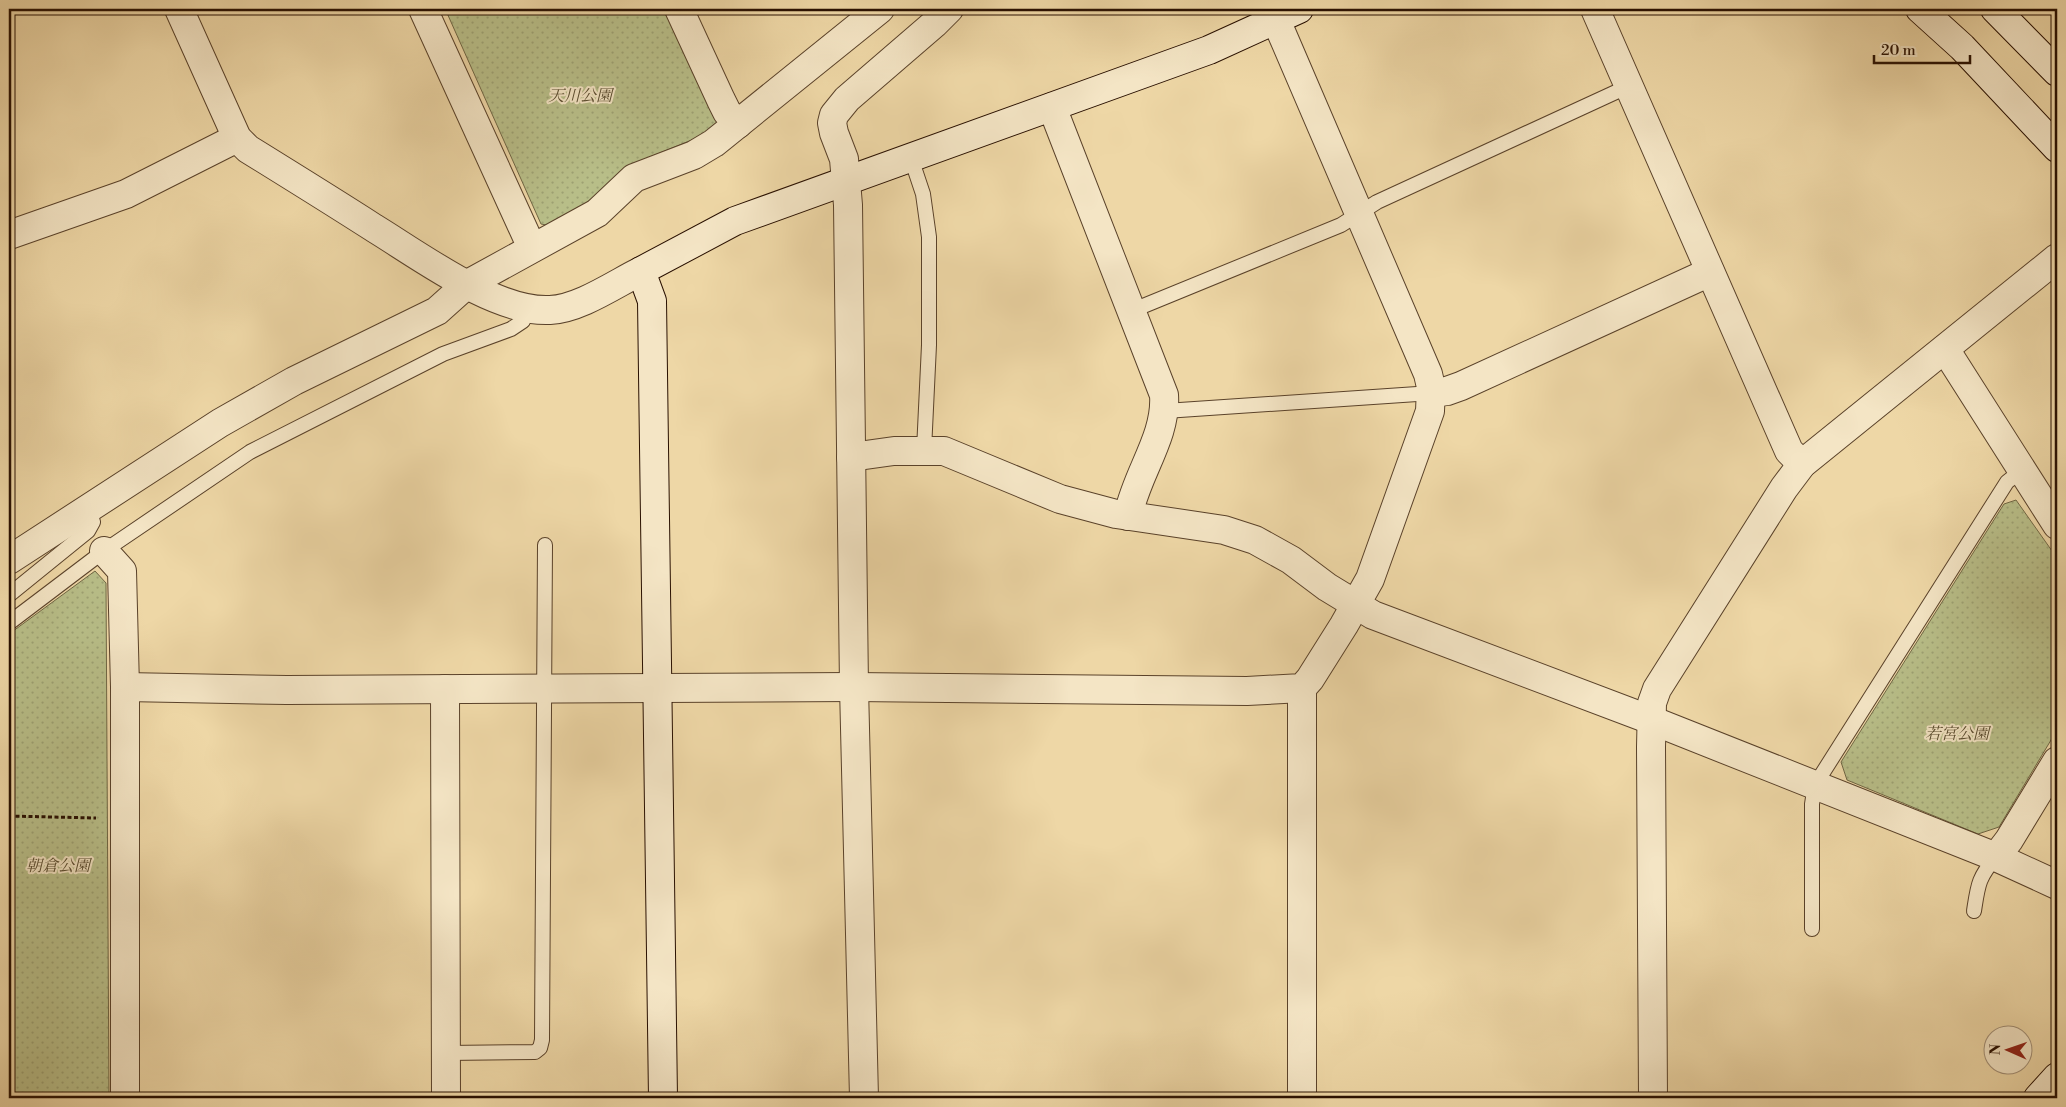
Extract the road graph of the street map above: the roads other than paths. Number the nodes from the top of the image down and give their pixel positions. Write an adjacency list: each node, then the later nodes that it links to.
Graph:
1 (179, 9): 14 (street)
2 (422, 9): 20 (street)
3 (679, 9): 13 (street)
4 (880, 9): 13 (street)
5 (949, 9): 17 (street)
6 (1595, 9): 11 (street)
7 (1920, 9): 15 (street)
8 (1995, 9): 10 (street)
9 (1288, 14): 12 (street); 18 (street)
10 (2057, 72)
11 (1629, 86): 18 (lane); 23 (street)
12 (1052, 107): 16 (street); 26 (street)
13 (738, 124): 20 (street)
14 (237, 138): 19 (street); 24 (street)
15 (2057, 148)
16 (911, 158): 17 (street); 30 (lane)
17 (847, 179): 22 (street); 31 (street)
18 (1359, 213): 26 (lane); 28 (street)
19 (9, 235)
20 (532, 248): 24 (street)
21 (2057, 258): 27 (street)
22 (641, 271): 25 (street); 44 (street)
23 (1710, 272): 28 (street); 32 (street)
24 (466, 285): 25 (street); 34 (street)
25 (527, 309): 38 (lane)
26 (1131, 311): 29 (street)
27 (1945, 349): 32 (street); 33 (street)
28 (1432, 393): 29 (lane); 41 (street)
29 (1165, 411): 35 (street)
30 (924, 450): 31 (street); 35 (street)
31 (851, 457): 45 (street)
32 (1802, 464): 49 (street)
33 (2022, 470): 36 (street); 51 (lane)
34 (89, 509): 39 (street); 40 (lane)
35 (1128, 516): 41 (street)
36 (2057, 525)
37 (545, 545): 46 (lane)
38 (104, 551): 42 (lane); 43 (street)
39 (9, 560)
40 (9, 595)
41 (1355, 604): 47 (street); 49 (street)
42 (9, 623)
43 (125, 687): 48 (street); 58 (street)
44 (657, 687): 45 (street); 46 (street); 60 (street)
45 (854, 687): 47 (street); 61 (street)
46 (544, 688): 48 (street); 56 (lane)
47 (1302, 688): 62 (street)
48 (446, 689): 56 (street)
49 (1651, 720): 51 (street); 63 (street)
50 (2057, 762): 52 (street)
51 (1815, 785): 52 (street); 55 (lane)
52 (1996, 857): 53 (street); 54 (lane)
53 (2057, 885)
54 (1974, 911)
55 (1812, 929)
56 (446, 1053): 59 (street)
57 (2057, 1077): 64 (street)
58 (125, 1098)
59 (446, 1098)
60 (662, 1098)
61 (864, 1098)
62 (1302, 1098)
63 (1653, 1098)
64 (2038, 1098)

